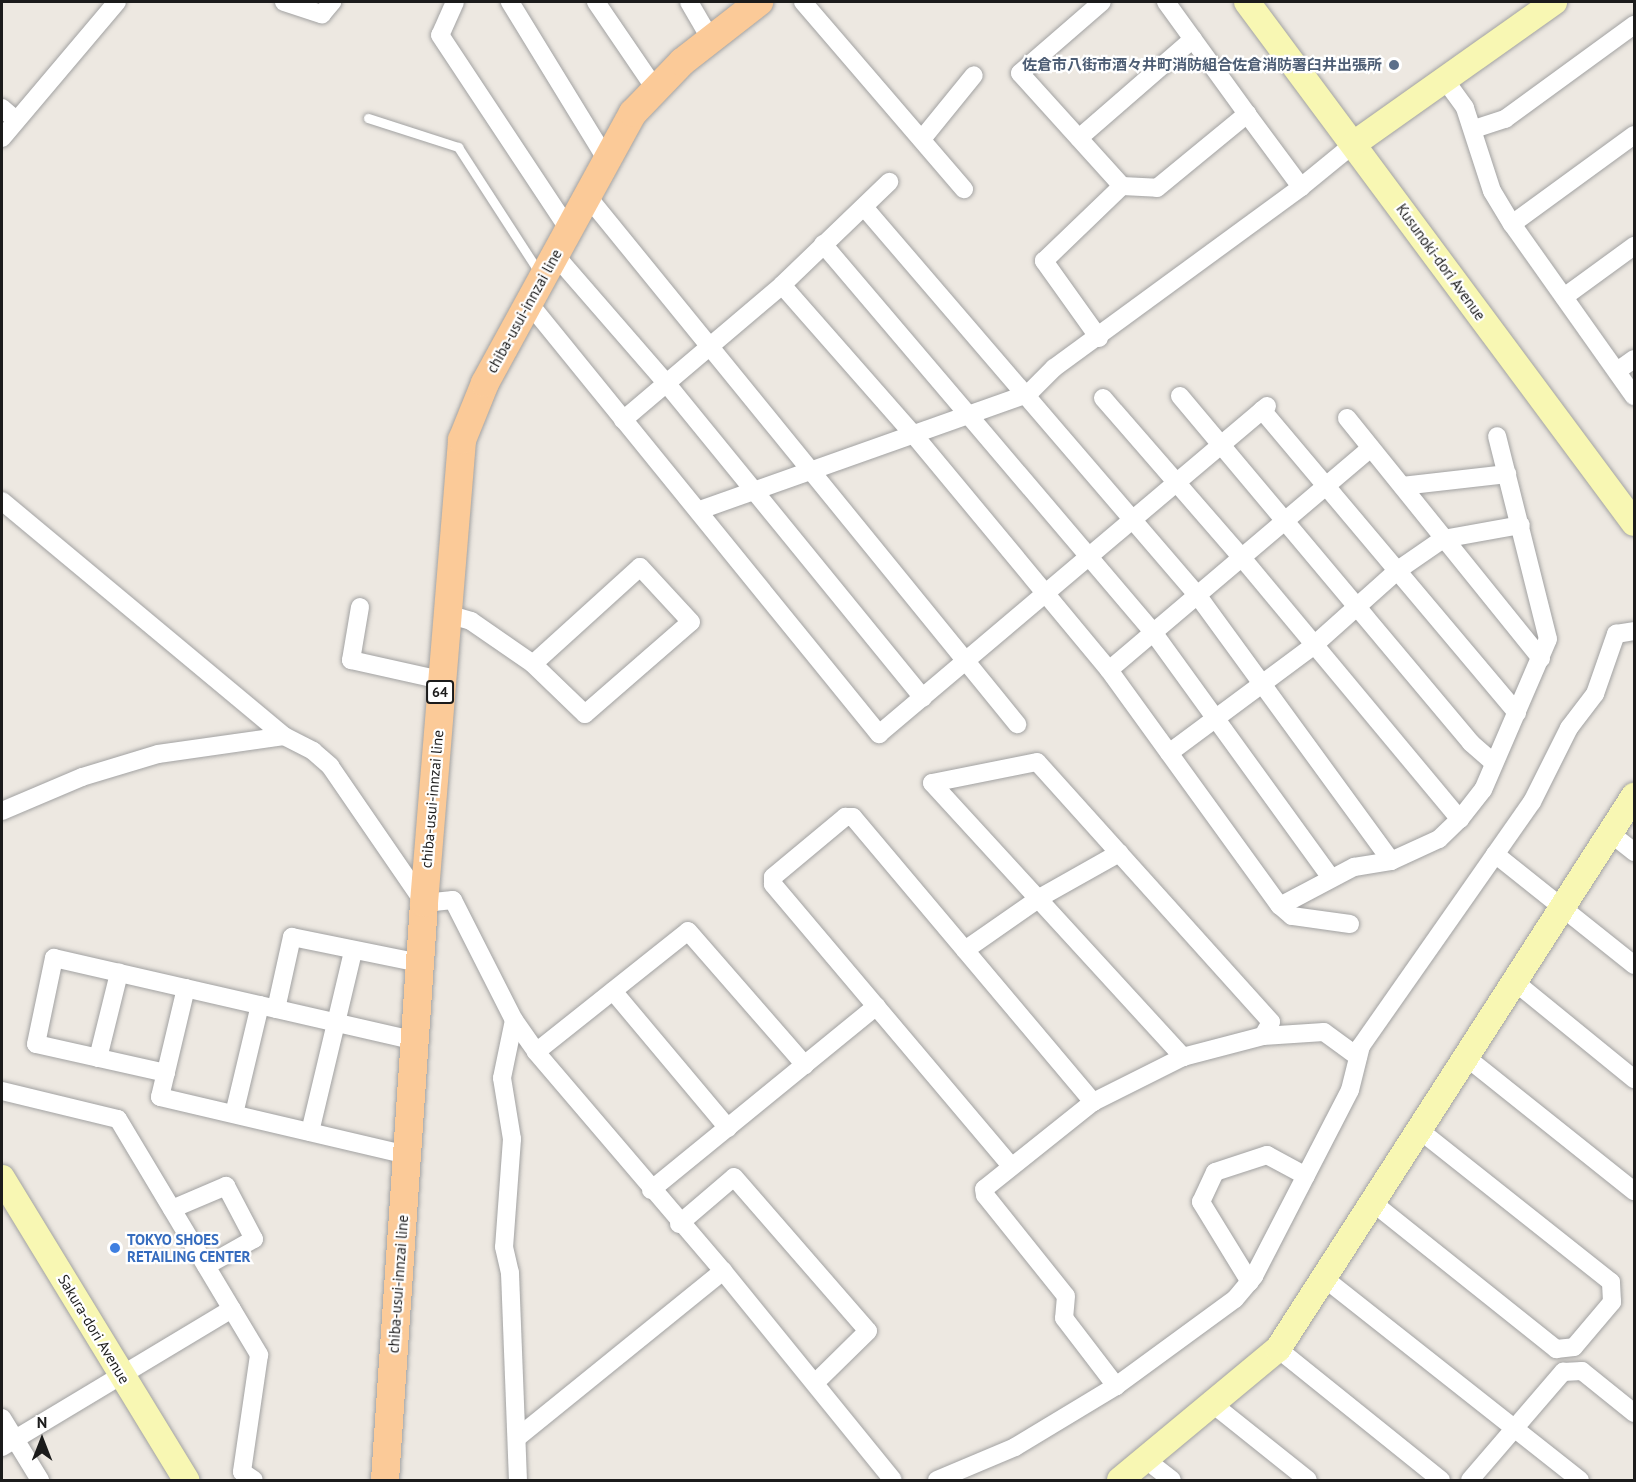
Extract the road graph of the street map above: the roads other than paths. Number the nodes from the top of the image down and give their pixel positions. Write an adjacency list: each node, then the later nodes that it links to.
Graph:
1 (117, 2): 23 (street)
2 (284, 2): 3 (street)
3 (332, 2)
4 (454, 2): 38 (street)
5 (510, 2): 30 (street)
6 (596, 2): 19 (street)
7 (689, 2): 16 (street)
8 (759, 2): 16 (main road, chiba-usui-innzai line / 64)
9 (803, 2): 28 (street)
10 (1102, 2): 27 (street)
11 (1166, 2): 15 (street)
12 (1247, 2): 29 (street, Kusunoki-dori Avenue)
13 (1554, 2): 18 (street)
14 (1635, 25): 24 (street)
15 (1193, 39): 21 (street); 27 (street)
16 (711, 40): 19 (main road, chiba-usui-innzai line / 64)
17 (974, 75): 28 (street)
18 (1445, 80): 24 (street); 29 (street)
19 (654, 87): 30 (main road, chiba-usui-innzai line / 64)
20 (2, 108): 23 (street)
21 (1247, 114): 32 (street); 33 (street)
22 (368, 118): 41 (lane)
23 (16, 120): 26 (street)
24 (1474, 129): 37 (street)
25 (1635, 135): 37 (street)
26 (2, 138)
27 (1079, 138): 32 (street)
28 (922, 140): 34 (street)
29 (1355, 143): 33 (street); 71 (street, Kusunoki-dori Avenue)
30 (608, 160): 35 (main road, chiba-usui-innzai line / 64)
31 (890, 182): 36 (street)
32 (1122, 186): 45 (street)
33 (1301, 188): 45 (street)
34 (964, 189)
35 (588, 197): 38 (main road, chiba-usui-innzai line / 64); 46 (street)
36 (864, 207): 39 (street); 50 (street)
37 (1512, 224): 43 (street)
38 (570, 230): 41 (main road, chiba-usui-innzai line / 64)
39 (823, 244): 42 (street); 54 (street)
40 (1635, 246): 43 (street)
41 (549, 266): 44 (main road, chiba-usui-innzai line / 64); 49 (street)
42 (782, 285): 46 (street); 57 (street)
43 (1564, 297): 48 (street)
44 (528, 302): 56 (street); 81 (main road, chiba-usui-innzai line / 64)
45 (1099, 338): 50 (street)
46 (711, 347): 49 (street); 61 (street)
47 (1635, 359): 48 (street)
48 (1617, 371): 52 (street)
49 (667, 384): 56 (street); 66 (street)
50 (1028, 394): 54 (street); 69 (street)
51 (1180, 396): 59 (street)
52 (1635, 396)
53 (1103, 398): 63 (street)
54 (971, 415): 57 (street); 74 (street)
55 (1347, 418): 60 (street)
56 (623, 420): 68 (street)
57 (914, 435): 61 (street); 77 (street)
58 (1497, 436): 62 (street)
59 (1220, 445): 63 (street); 64 (street); 70 (street)
60 (1371, 448): 64 (street); 65 (street)
61 (810, 470): 66 (street); 86 (street)
62 (1507, 474): 65 (street); 72 (street)
63 (1175, 482): 69 (street); 75 (street)
64 (1329, 485): 70 (street); 76 (street)
65 (1402, 486): 73 (street)
66 (752, 490): 68 (street); 91 (street)
67 (2, 501): 95 (street)
68 (700, 510): 91 (street)
69 (1132, 520): 74 (street); 78 (street)
70 (1286, 522): 75 (street); 80 (street)
71 (1635, 523)
72 (1521, 525): 73 (street); 85 (street)
73 (1443, 539): 76 (street); 85 (street)
74 (1090, 556): 77 (street); 83 (street)
75 (1244, 559): 78 (street); 84 (street)
76 (1398, 570): 80 (street); 92 (street)
77 (1045, 593): 86 (street); 88 (street)
78 (1198, 596): 83 (street); 90 (street)
79 (360, 607): 89 (street)
80 (1358, 608): 84 (street); 97 (street)
81 (447, 614): 87 (street); 89 (main road, chiba-usui-innzai line / 64)
82 (1635, 631): 104 (street)
83 (1153, 632): 88 (street); 93 (street)
84 (1313, 646): 90 (street); 100 (street)
85 (1541, 658): 92 (street)
86 (966, 659): 91 (street); 94 (street)
87 (533, 664): 87 (street)
88 (1109, 670): 96 (street)
89 (441, 680): 108 (main road, chiba-usui-innzai line / 64)
90 (1264, 684): 93 (street); 105 (street)
91 (923, 698)
92 (1517, 713): 97 (street)
93 (1217, 719): 96 (street); 106 (street)
94 (1017, 724)
95 (284, 736): 99 (street); 108 (street)
96 (1169, 753): 109 (street)
97 (1494, 763): 100 (street)
98 (1635, 796): 101 (street)
99 (2, 811)
100 (1460, 819): 105 (street)
101 (1610, 833): 102 (street); 110 (street)
102 (1635, 852)
103 (1119, 853): 107 (street); 107 (street); 124 (street)
104 (1495, 854): 110 (street); 128 (street)
105 (1391, 861): 106 (street)
106 (1331, 878): 109 (street)
107 (1041, 897): 112 (street); 127 (street)
108 (424, 903): 114 (main road, chiba-usui-innzai line / 64); 122 (street)
109 (1280, 906): 111 (street)
110 (1561, 906): 115 (street); 117 (street)
111 (1350, 924)
112 (965, 950): 120 (street); 135 (street)
113 (353, 951): 114 (street); 121 (street); 123 (street)
114 (420, 963): 125 (main road, chiba-usui-innzai line / 64)
115 (1635, 965)
116 (119, 973): 118 (street); 130 (street); 130 (street)
117 (1515, 982): 129 (street); 133 (street)
118 (186, 988): 121 (street); 132 (street)
119 (613, 991): 126 (street); 131 (street); 137 (street)
120 (877, 1006): 131 (street); 141 (street)
121 (268, 1007): 123 (street); 136 (street)
122 (514, 1020): 126 (street); 162 (street)
123 (335, 1023): 125 (street); 139 (street)
124 (1263, 1036): 127 (street); 128 (street)
125 (416, 1041): 140 (main road, chiba-usui-innzai line / 64)
126 (536, 1052): 144 (street)
127 (1184, 1057): 135 (street)
128 (1358, 1057): 142 (street)
129 (1466, 1057): 138 (street); 145 (street)
130 (98, 1058): 132 (street)
131 (805, 1065): 137 (street)
132 (166, 1073): 136 (street)
133 (1635, 1078)
134 (2, 1091): 147 (street)
135 (1093, 1102): 141 (street)
136 (234, 1114): 139 (street)
137 (728, 1128): 144 (street)
138 (1419, 1130): 146 (street); 146 (street)
139 (310, 1132): 140 (street)
140 (407, 1155): 168 (main road, chiba-usui-innzai line / 64)
141 (1011, 1166): 157 (street)
142 (1306, 1176): 152 (street); 152 (street)
143 (2, 1178): 155 (street, Sakura-dori Avenue)
144 (651, 1190): 148 (street)
145 (1635, 1191)
146 (1372, 1202): 151 (street)
147 (172, 1209): 149 (street); 149 (street)
148 (679, 1224): 150 (street); 156 (street)
149 (206, 1266): 153 (street)
150 (723, 1271): 156 (street); 162 (street)
151 (1324, 1278): 154 (street); 161 (street)
152 (1250, 1282): 157 (street)
153 (232, 1309): 155 (street); 167 (street)
154 (1278, 1349): 158 (street); 175 (street)
155 (122, 1375): 163 (street); 166 (street, Sakura-dori Avenue)
156 (815, 1383): 170 (street)
157 (1116, 1386): 171 (street)
158 (1214, 1405): 164 (street); 174 (street)
159 (1635, 1413): 161 (street)
160 (2, 1418): 163 (street)
161 (1515, 1428): 176 (street); 177 (street)
162 (518, 1437): 169 (street)
163 (8, 1443): 165 (street)
164 (1145, 1460): 172 (street); 173 (street)
165 (40, 1480)
166 (186, 1480)
167 (254, 1480)
168 (385, 1480)
169 (518, 1480)
170 (892, 1480)
171 (937, 1480)
172 (1120, 1480)
173 (1172, 1480)
174 (1308, 1480)
175 (1441, 1480)
176 (1470, 1480)
177 (1580, 1480)

